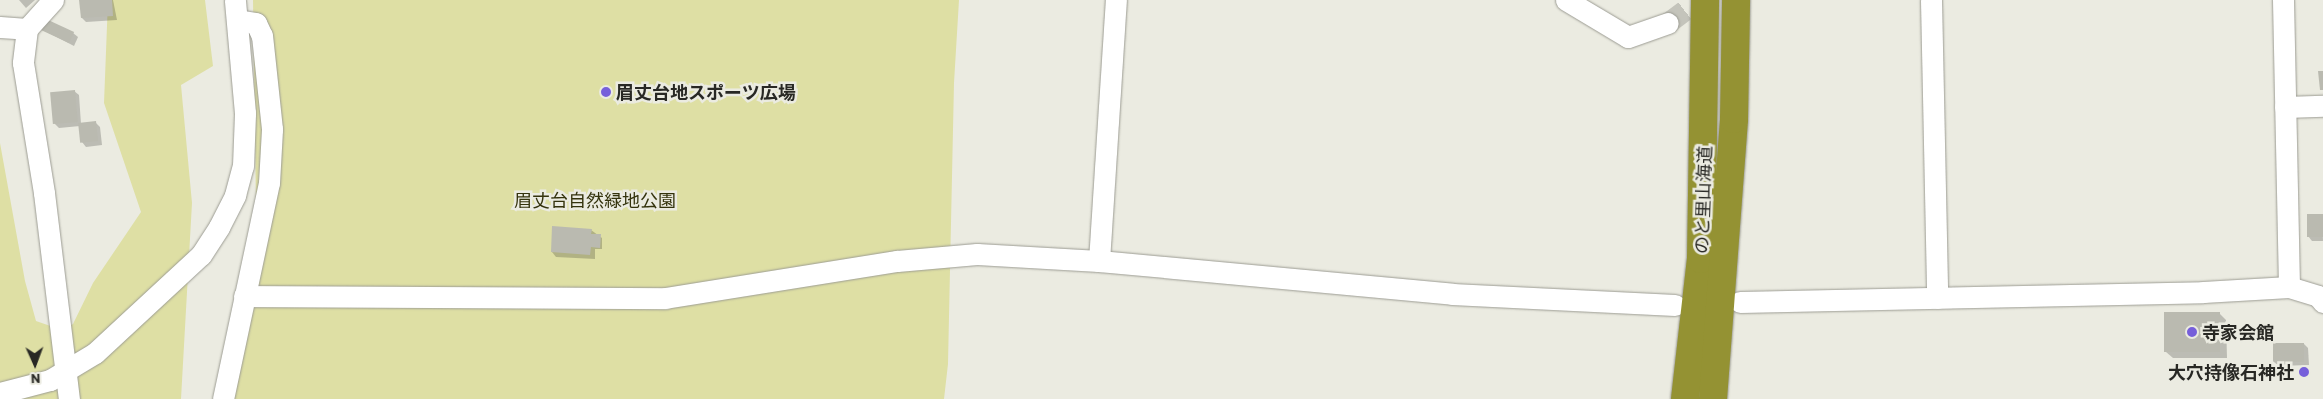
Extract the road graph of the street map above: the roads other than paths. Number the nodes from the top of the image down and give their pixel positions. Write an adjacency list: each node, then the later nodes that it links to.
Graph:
1 (53, 0): 11 (street)
2 (1116, 0): 14 (street)
3 (1566, 0): 9 (street)
4 (1705, 0): 25 (highway, のと里山海道)
5 (1736, 0): 26 (highway, のと里山海道)
6 (1930, 0): 17 (street)
7 (2283, 0): 13 (street)
8 (236, 10): 16 (street); 21 (street)
9 (1668, 23)
10 (0, 27): 11 (street)
11 (27, 29): 21 (street)
12 (2323, 106): 13 (street)
13 (2285, 107): 15 (street)
14 (1099, 261): 16 (street); 20 (street)
15 (2289, 287): 17 (street); 19 (street)
16 (244, 296): 24 (street)
17 (1937, 298): 18 (street)
18 (1740, 302)
19 (2323, 302)
20 (1675, 305)
21 (67, 372): 22 (street); 23 (street)
22 (0, 393)
23 (69, 399)
24 (223, 399)
25 (1685, 399)
26 (1713, 399)

